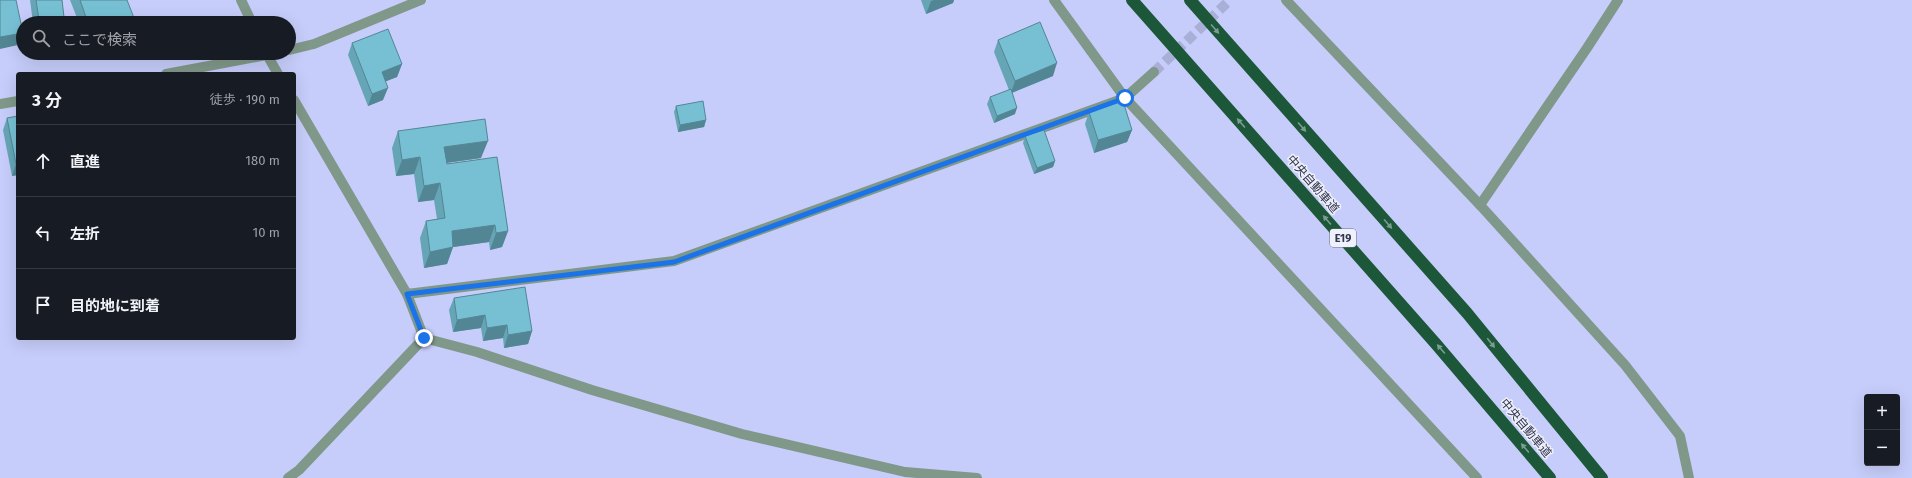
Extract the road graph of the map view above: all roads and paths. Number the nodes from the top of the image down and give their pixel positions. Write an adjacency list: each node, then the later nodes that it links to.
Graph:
1 (242, 0): 8 (street)
2 (422, 0): 9 (street)
3 (1054, 0): 15 (street)
4 (1132, 0): 25 (highway, 中央自動車道 / E19, one-way to 4)
5 (1190, 0): 26 (highway, one-way to 26)
6 (1286, 0): 19 (street)
7 (1618, 0): 19 (street)
8 (249, 16)
9 (296, 48)
10 (239, 60): 12 (street)
11 (272, 60): 13 (street)
12 (176, 72)
13 (277, 72)
14 (1154, 72): 15 (street)
15 (1125, 98): 20 (street); 24 (street)
16 (16, 101): 18 (street)
17 (296, 103): 20 (street)
18 (0, 104)
19 (1480, 205): 27 (street)
20 (407, 294): 21 (street)
21 (424, 338): 22 (street); 23 (street)
22 (288, 478)
23 (977, 478)
24 (1477, 478)
25 (1550, 478)
26 (1602, 478)
27 (1689, 478)

